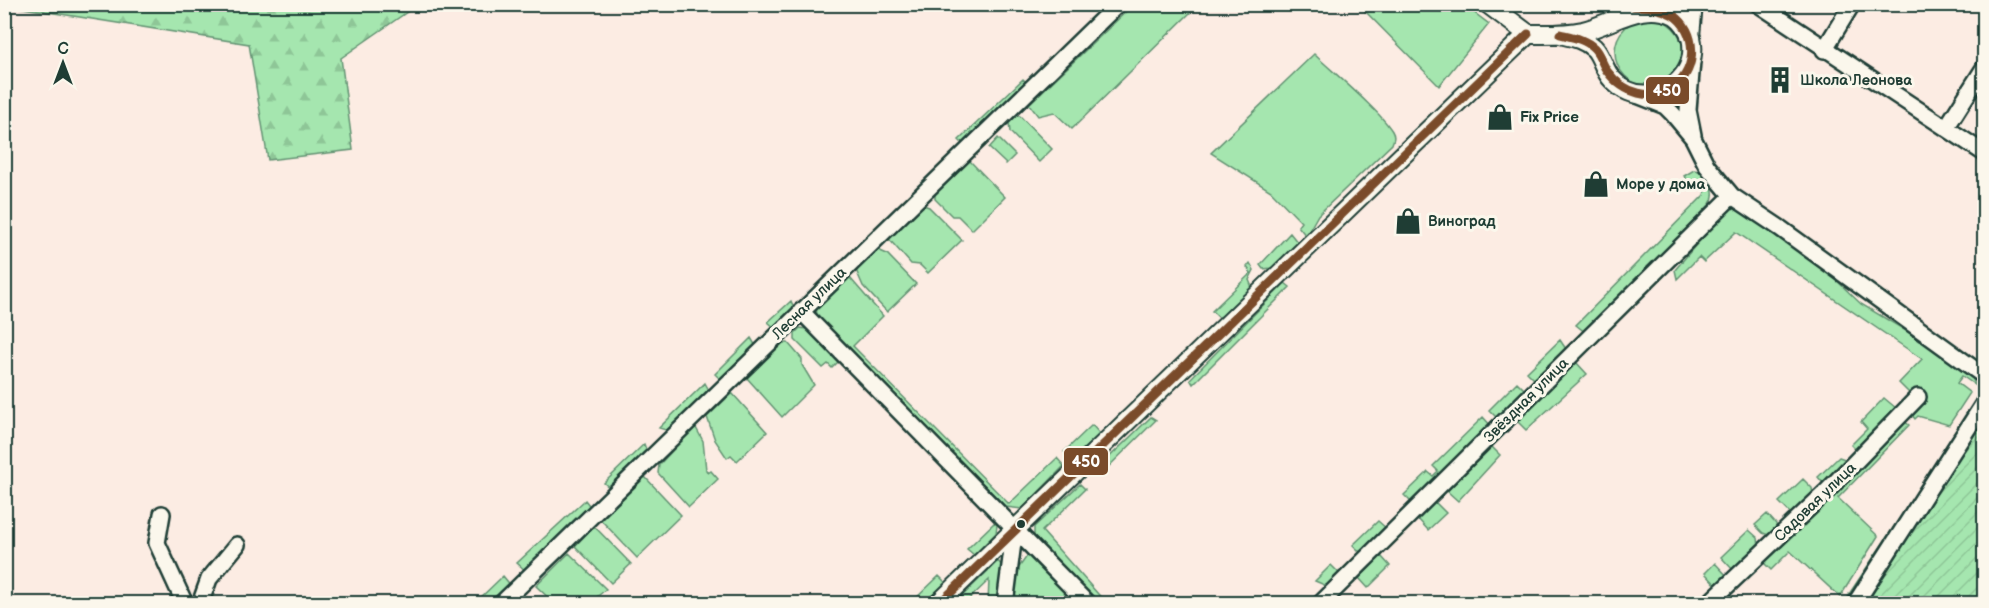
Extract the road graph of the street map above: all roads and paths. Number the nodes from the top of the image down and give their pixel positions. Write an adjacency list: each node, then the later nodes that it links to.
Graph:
1 (1118, 4): 18 (street, Лесная улица)
2 (1488, 4): 7 (street)
3 (1692, 4): 9 (street)
4 (1758, 4): 10 (street)
5 (1852, 4): 10 (street)
6 (1628, 9): 8 (street); 9 (street); 11 (street)
7 (1528, 34): 8 (street); 23 (street)
8 (1560, 34): 11 (street)
9 (1691, 45): 13 (street); 15 (street)
10 (1824, 50): 14 (street)
11 (1603, 64): 13 (street)
12 (1984, 68): 14 (street)
13 (1637, 95): 15 (street)
14 (1946, 128): 16 (street)
15 (1693, 138): 17 (street)
16 (1984, 153)
17 (1732, 196): 19 (street); 31 (street, Звёздная улица)
18 (801, 311): 23 (street); 27 (street, Лесная улица)
19 (1984, 376)
20 (1918, 397): 32 (street, Садовая улица)
21 (1984, 403): 33 (street)
22 (162, 514): 25 (street)
23 (1015, 527): 28 (street); 29 (street); 30 (street)
24 (237, 544): 26 (street)
25 (185, 603)
26 (200, 603)
27 (501, 603)
28 (938, 603)
29 (1005, 603)
30 (1088, 603)
31 (1320, 603)
32 (1708, 603)
33 (1855, 603)

